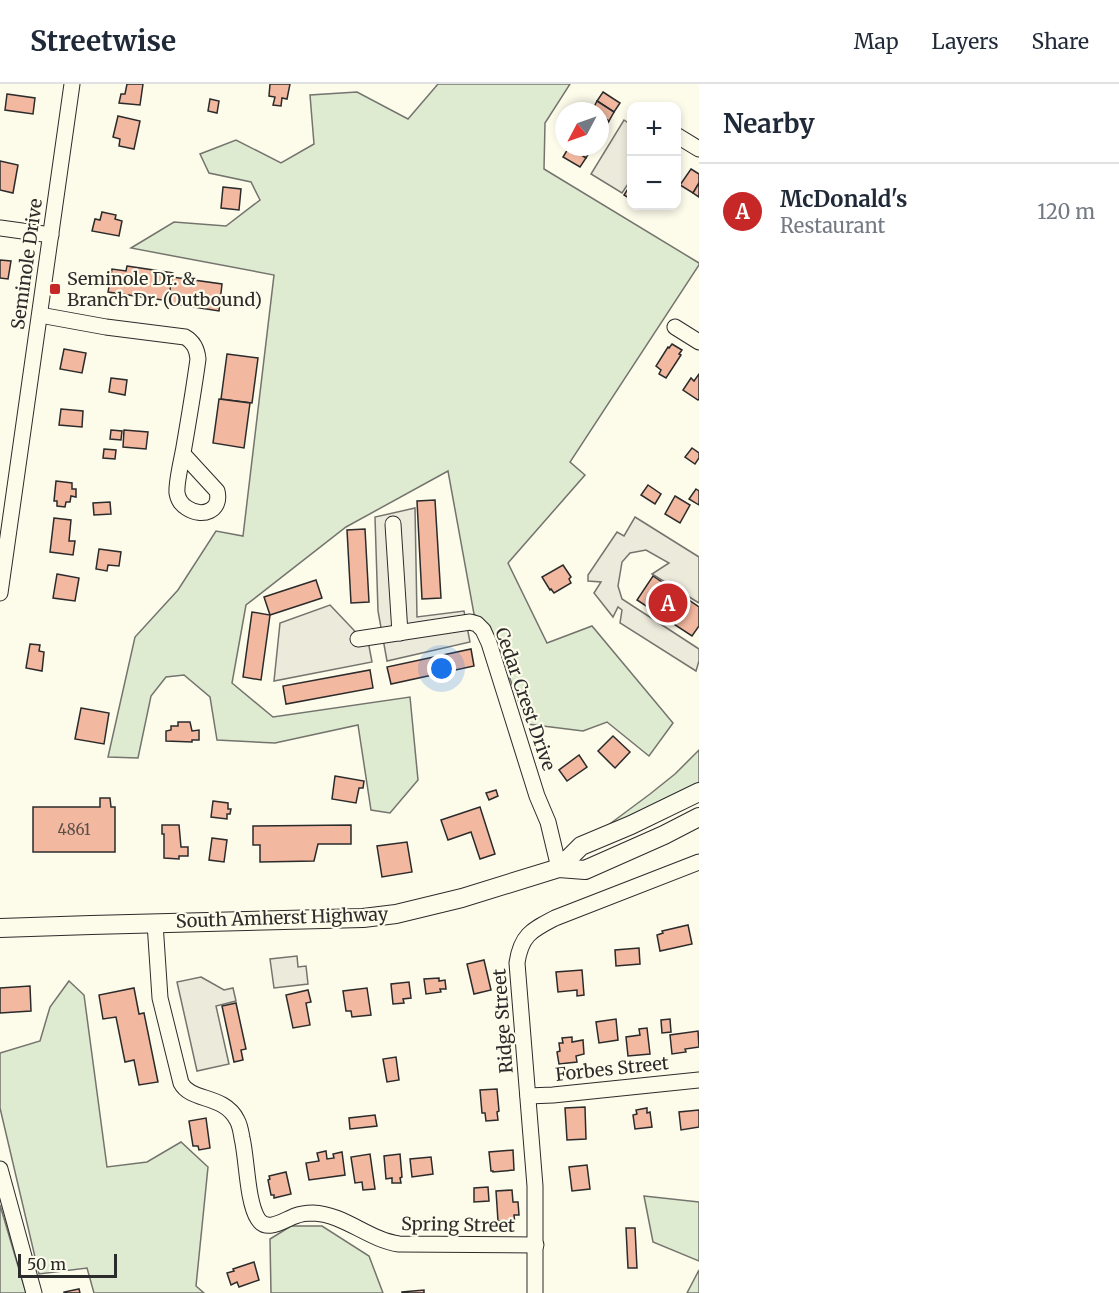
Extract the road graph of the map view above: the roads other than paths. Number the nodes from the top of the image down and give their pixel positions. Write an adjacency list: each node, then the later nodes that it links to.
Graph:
1 (72, 84): 5 (street, Seminole Drive)
2 (681, 138): 3 (street)
3 (699, 149)
4 (0, 228): 5 (street)
5 (51, 235): 6 (street, Seminole Drive)
6 (40, 315): 9 (street); 11 (street, Seminole Drive)
7 (675, 327): 8 (street)
8 (699, 342)
9 (183, 454)
10 (393, 524): 12 (street)
11 (0, 593)
12 (400, 633): 13 (street, Cedar Crest Drive); 17 (street, Cedar Crest Drive)
13 (358, 639)
14 (699, 792): 17 (main road)
15 (699, 817): 17 (main road)
16 (699, 862): 21 (street, Ridge Street)
17 (558, 868): 18 (main road, South Amherst Highway)
18 (155, 923): 19 (main road, South Amherst Highway); 23 (street, Spring Street)
19 (0, 928)
20 (699, 1080): 21 (street, Forbes Street)
21 (528, 1096): 23 (street, Ridge Street)
22 (0, 1169): 24 (street)
23 (536, 1245): 25 (street, Ridge Street)
24 (34, 1293)
25 (535, 1293)

